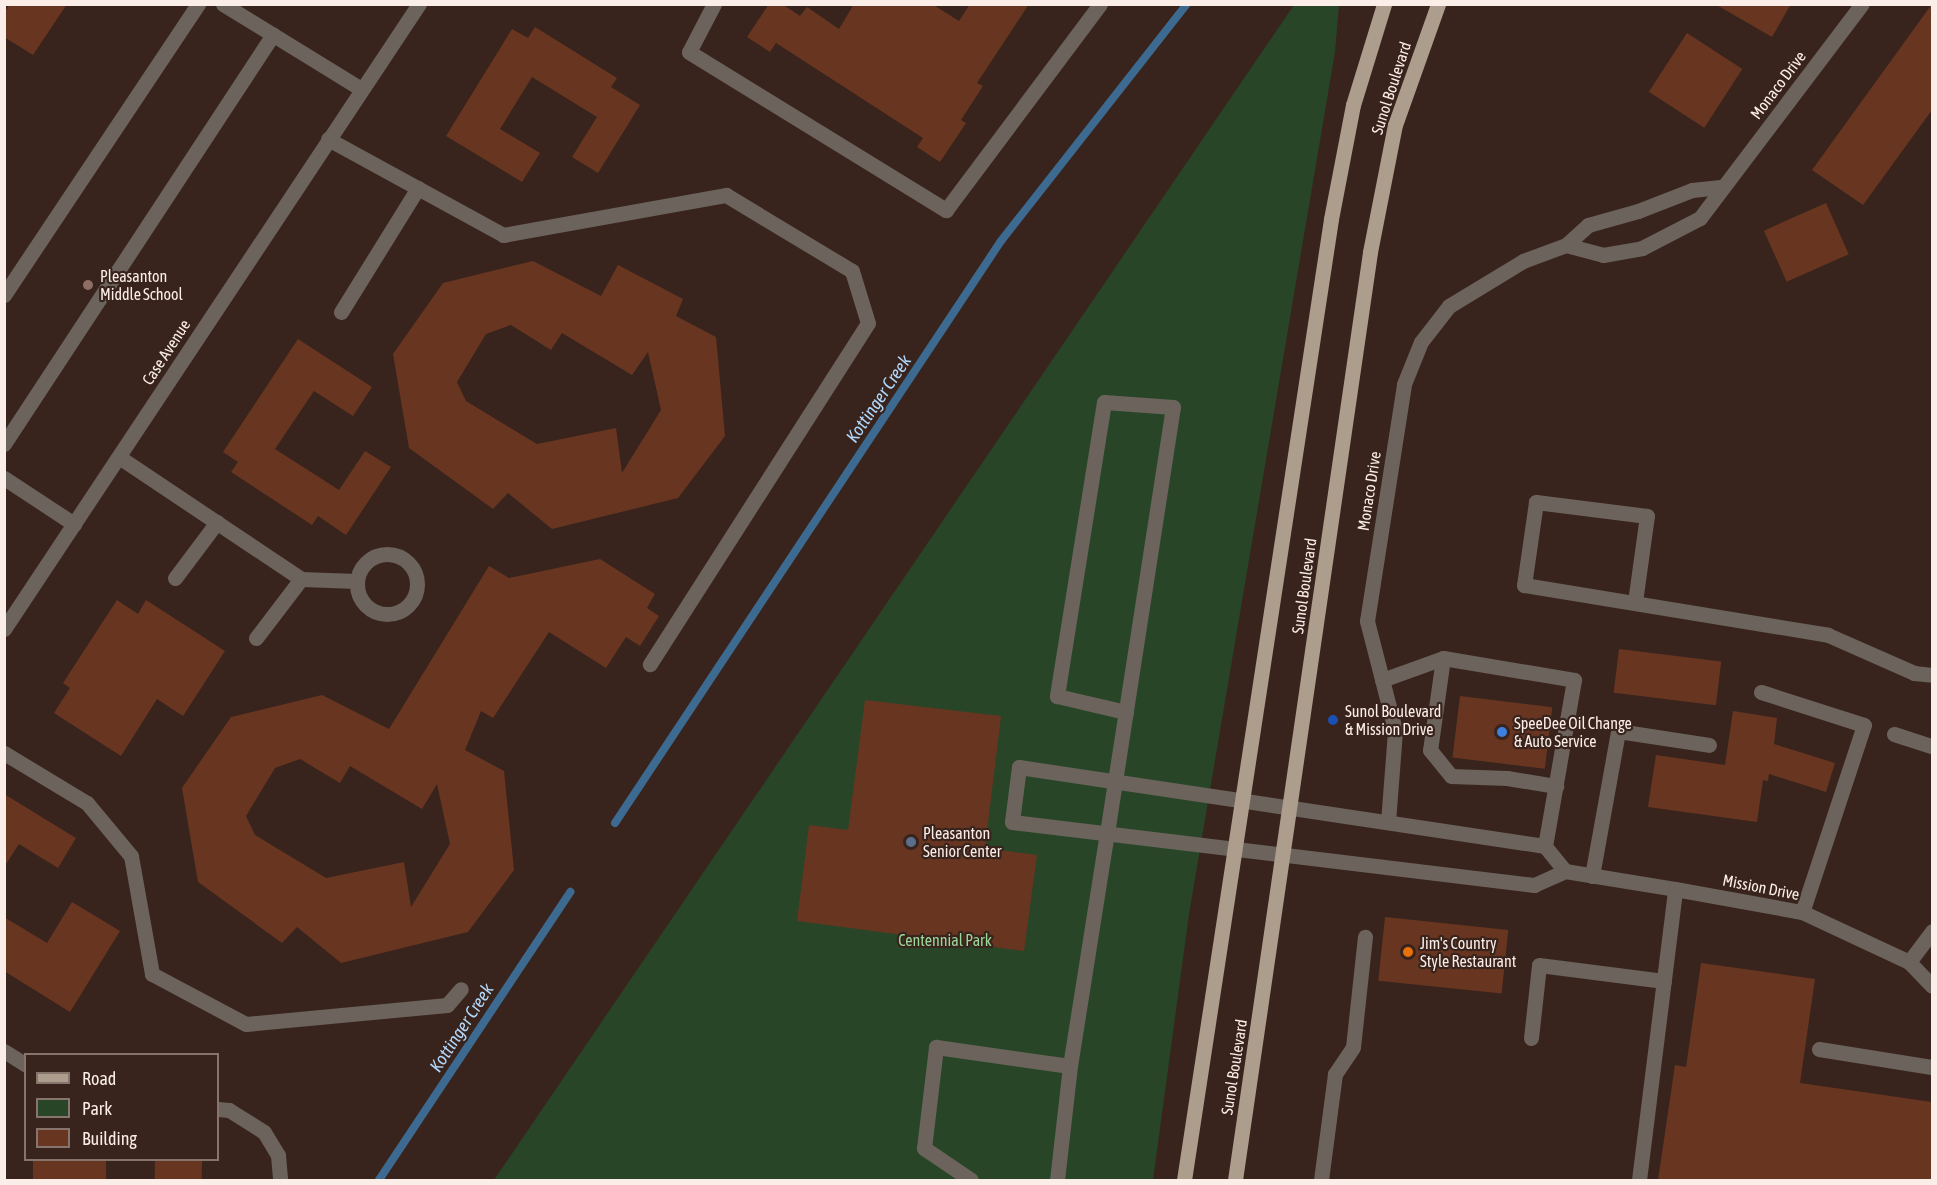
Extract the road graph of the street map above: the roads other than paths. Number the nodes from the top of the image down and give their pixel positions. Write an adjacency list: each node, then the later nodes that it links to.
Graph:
1 (198, 4): 15 (street)
2 (223, 4): 9 (street)
3 (419, 4): 10 (street, Case Avenue)
4 (714, 4): 5 (street)
5 (1100, 4)
6 (1384, 4): 40 (main road, Sunol Boulevard)
7 (1438, 4): 41 (main road, Sunol Boulevard)
8 (1862, 4): 12 (street, Monaco Drive)
9 (273, 35): 10 (street); 17 (street)
10 (361, 89): 11 (street, Case Avenue)
11 (328, 139): 13 (street); 18 (street, Case Avenue)
12 (1723, 187): 14 (street, Monaco Drive); 14 (street, Monaco Drive)
13 (418, 188): 16 (street); 29 (street)
14 (1566, 244): 31 (street, Monaco Drive)
15 (4, 296)
16 (341, 312)
17 (4, 444)
18 (119, 457): 20 (street); 21 (street, Case Avenue)
19 (4, 478): 21 (street)
20 (217, 522): 22 (street); 23 (street)
21 (74, 524): 26 (street, Case Avenue)
22 (175, 578)
23 (301, 579): 24 (street); 27 (street)
24 (357, 582)
25 (1635, 602): 25 (street); 30 (street)
26 (4, 629)
27 (256, 638)
28 (1443, 658): 31 (street); 39 (street); 39 (street)
29 (650, 664)
30 (1932, 675)
31 (1383, 680): 42 (street, Monaco Drive)
32 (1761, 692): 50 (street)
33 (1126, 711): 33 (street); 38 (street)
34 (1894, 734): 36 (street)
35 (1709, 745): 48 (street)
36 (1932, 746)
37 (4, 753): 56 (street)
38 (1115, 782): 40 (street); 43 (street); 43 (street)
39 (1556, 786): 44 (street)
40 (1240, 800): 41 (street); 45 (main road, Sunol Boulevard)
41 (1290, 807): 42 (street); 46 (main road, Sunol Boulevard)
42 (1388, 822): 44 (street)
43 (1107, 833): 45 (street); 61 (street)
44 (1545, 846): 47 (street)
45 (1233, 848): 46 (street); 67 (main road, Sunol Boulevard)
46 (1284, 855): 47 (street); 68 (main road, Sunol Boulevard)
47 (1565, 871): 48 (street, Mission Drive)
48 (1592, 876): 49 (street, Mission Drive)
49 (1675, 890): 50 (street, Mission Drive); 54 (street)
50 (1803, 912): 53 (street, Mission Drive)
51 (1932, 931): 53 (street)
52 (1365, 937): 69 (street)
53 (1909, 962): 55 (street, Mission Drive)
54 (1664, 981): 57 (street); 70 (street)
55 (1932, 986)
56 (461, 989)
57 (1531, 1038)
58 (1819, 1049): 62 (street)
59 (4, 1051): 60 (street)
60 (24, 1064)
61 (1070, 1066): 65 (street); 66 (street)
62 (1932, 1067)
63 (219, 1109): 64 (street)
64 (280, 1180)
65 (971, 1180)
66 (1057, 1180)
67 (1184, 1180)
68 (1235, 1180)
69 (1321, 1180)
70 (1639, 1180)

